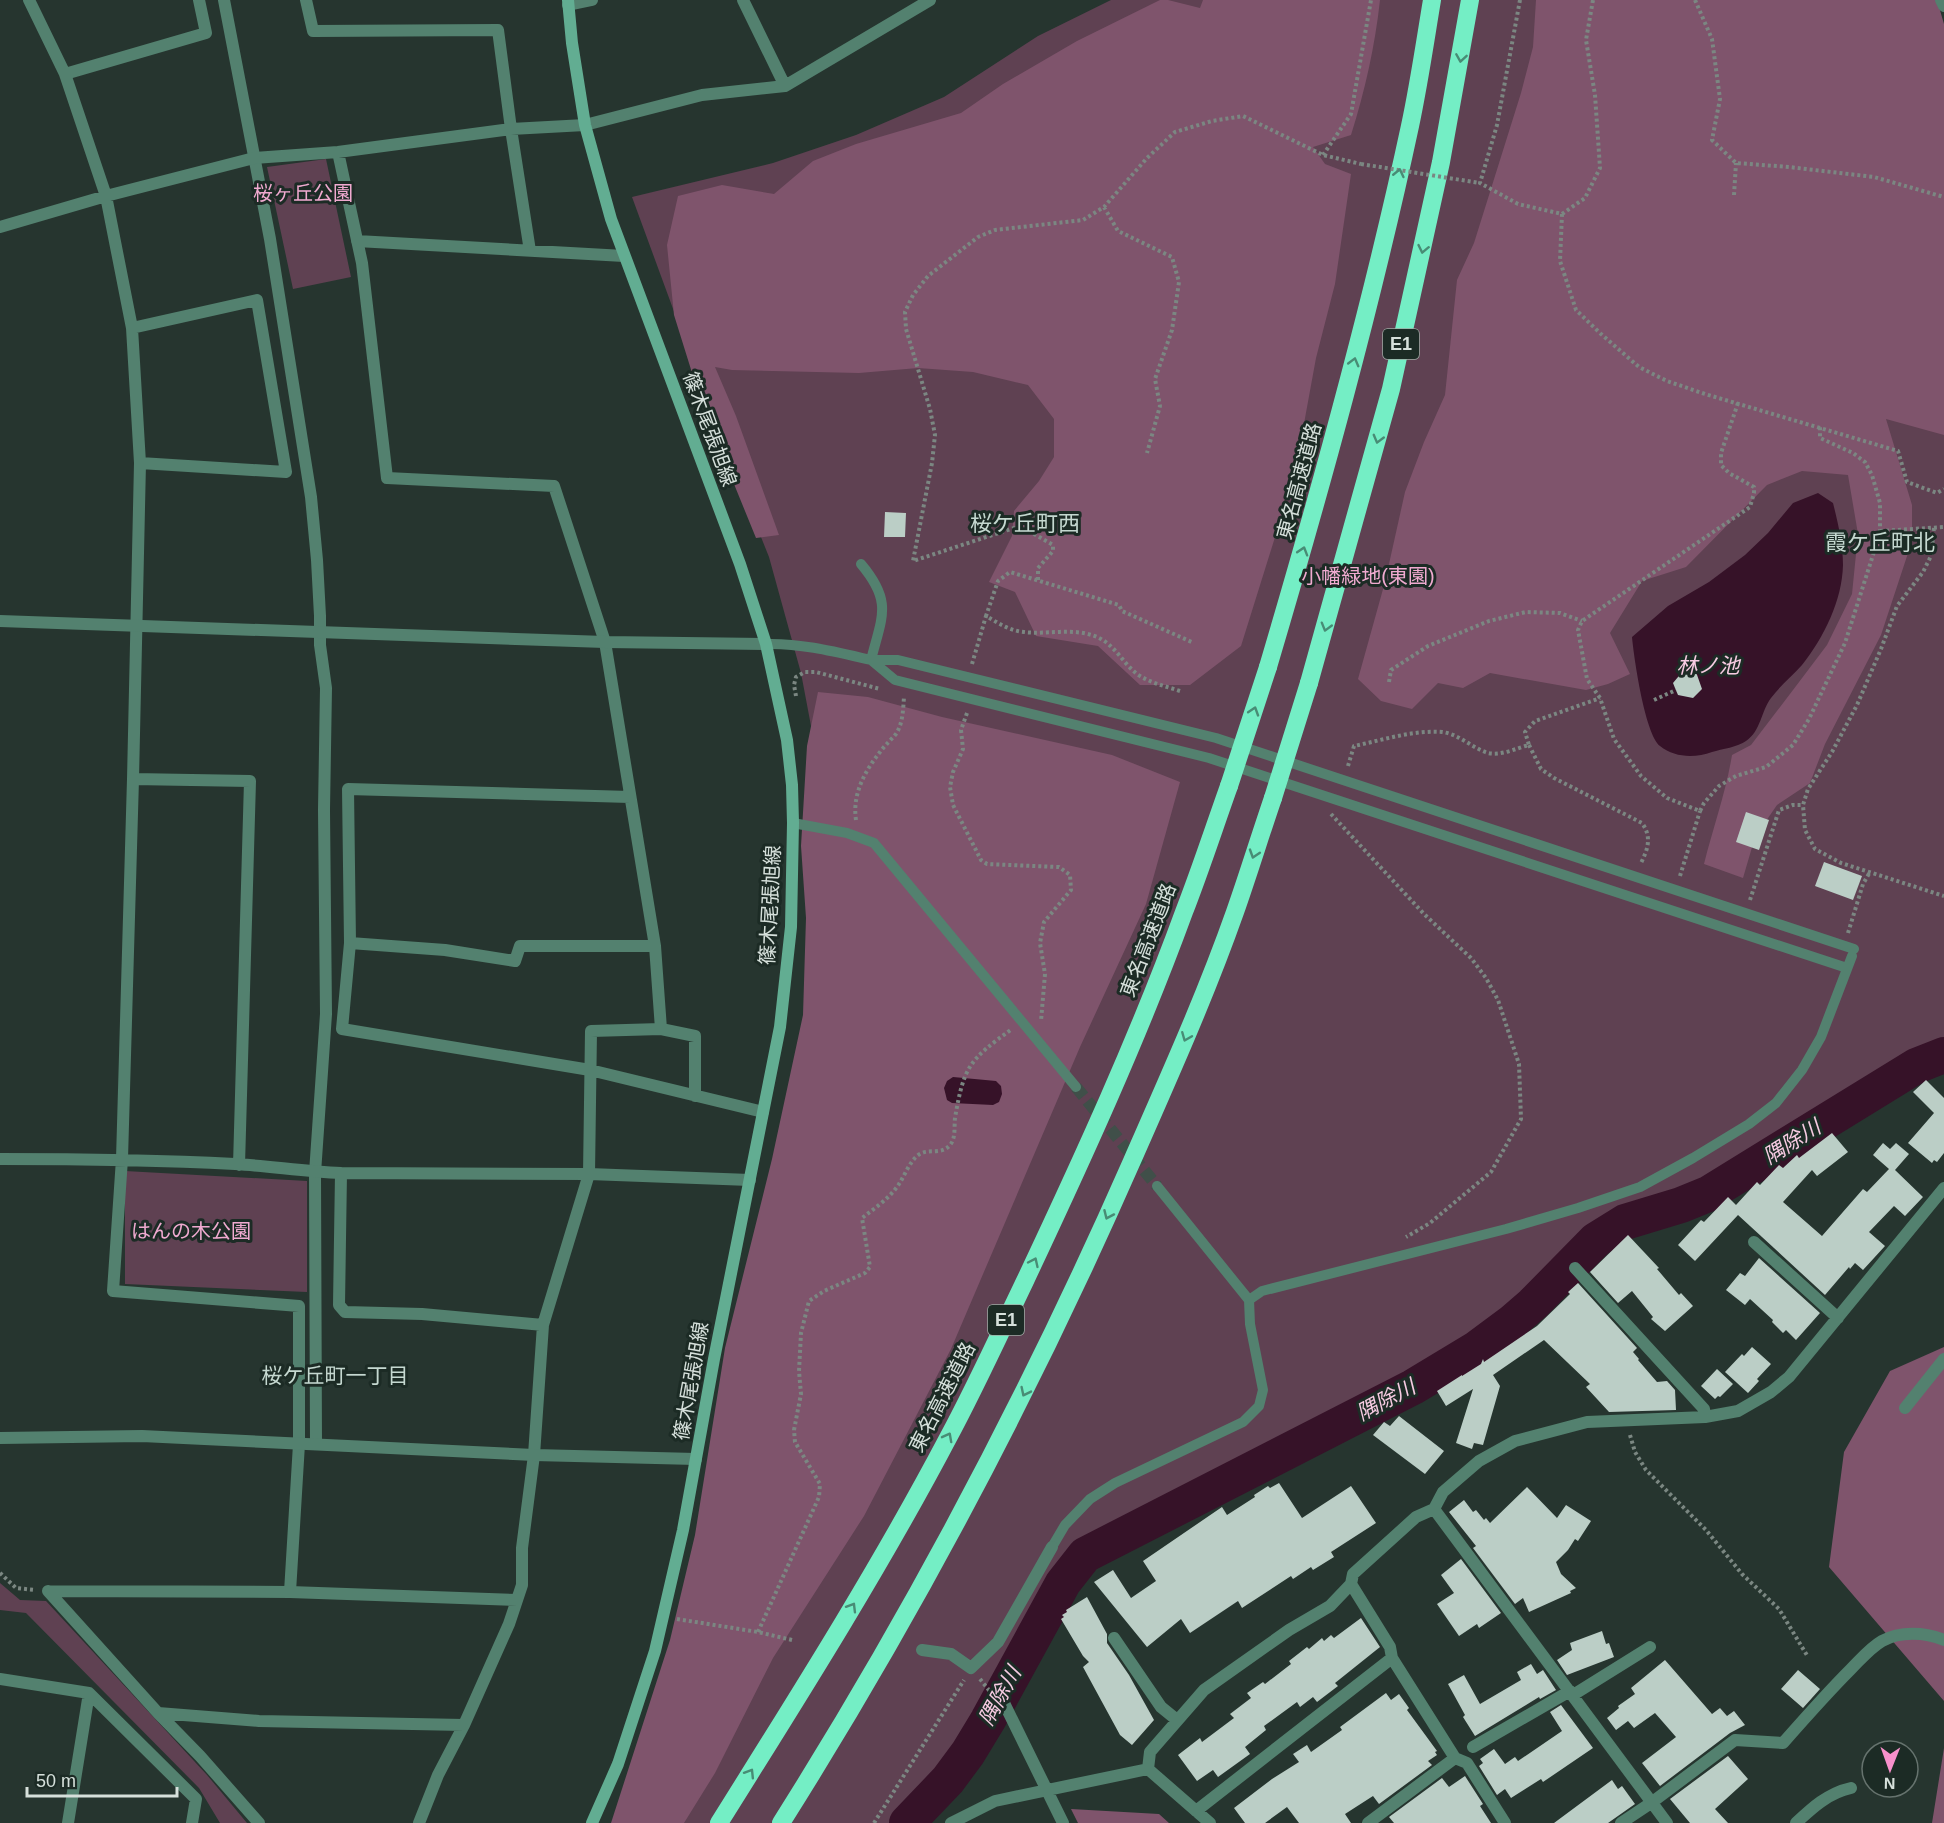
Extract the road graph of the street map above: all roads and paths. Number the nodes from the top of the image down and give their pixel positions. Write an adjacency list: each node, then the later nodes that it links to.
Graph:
1 (29, 0): 17 (street)
2 (199, 0): 17 (street)
3 (224, 0): 23 (street)
4 (306, 0): 20 (street)
5 (592, 0): 15 (street)
6 (743, 0): 18 (street)
7 (930, 0): 18 (street)
8 (1371, 0): 22 (path)
9 (1432, 0): 154 (highway, 東名高速道路 / E1, one-way to 9, bridge)
10 (1470, 0): 155 (highway, E1, one-way to 155, bridge)
11 (1520, 0): 25 (path)
12 (1593, 0): 30 (path)
13 (1695, 0): 24 (path)
14 (1941, 0): 16 (street)
15 (568, 3): 19 (main road, 篠木尾張旭線)
16 (1944, 6)
17 (65, 74): 27 (street)
18 (785, 86): 19 (street)
19 (585, 125): 20 (street); 34 (main road, 篠木尾張旭線)
20 (511, 129): 21 (street); 33 (street)
21 (338, 152): 23 (street); 32 (street)
22 (1323, 155): 25 (path, bridge); 29 (path)
23 (254, 158): 27 (street); 50 (street)
24 (1736, 164): 26 (path); 28 (path)
25 (1480, 183): 30 (path)
26 (1734, 195)
27 (106, 196): 31 (street); 35 (street)
28 (1944, 197)
29 (1104, 207): 38 (path); 45 (path)
30 (1562, 214): 36 (path)
31 (0, 227)
32 (357, 241): 33 (street); 51 (street)
33 (530, 251): 34 (street)
34 (624, 256): 53 (main road, 篠木尾張旭線)
35 (132, 328): 39 (street); 39 (street)
36 (1738, 403): 37 (path); 48 (path)
37 (1820, 427): 40 (path); 43 (path)
38 (1147, 453)
39 (140, 463): 49 (street)
40 (1944, 489)
41 (1944, 527): 42 (path)
42 (1934, 528): 43 (path); 69 (path)
43 (1880, 531): 70 (path)
44 (861, 564): 54 (lane)
45 (1038, 580): 46 (path); 52 (path)
46 (986, 616): 55 (path); 59 (path)
47 (0, 621): 49 (street)
48 (1582, 621): 56 (path); 61 (path)
49 (137, 626): 50 (street); 67 (street)
50 (320, 632): 51 (street); 97 (street)
51 (604, 642): 53 (street); 68 (street)
52 (1194, 643)
53 (766, 644): 54 (lane); 72 (main road, 篠木尾張旭線)
54 (871, 660): 55 (lane); 86 (lane)
55 (968, 677): 85 (lane)
56 (1389, 682)
57 (882, 689): 63 (path)
58 (1676, 690): 62 (path)
59 (1180, 691)
60 (915, 698): 73 (path)
61 (1600, 698): 65 (path); 70 (path)
62 (1654, 700)
63 (797, 705)
64 (968, 710): 89 (path)
65 (1529, 744): 66 (path); 74 (path)
66 (1347, 768)
67 (133, 779): 95 (street); 96 (street)
68 (630, 797): 83 (street); 84 (street)
69 (1803, 805): 75 (path); 81 (path)
70 (1700, 811): 77 (path)
71 (1341, 815): 104 (path)
72 (793, 823): 73 (lane); 93 (main road, 篠木尾張旭線)
73 (858, 836): 87 (lane)
74 (1650, 867)
75 (1870, 872): 80 (path); 85 (path)
76 (1670, 874): 77 (path)
77 (1680, 877): 78 (path)
78 (1690, 880)
79 (1740, 896): 81 (path)
80 (1944, 896)
81 (1750, 900): 82 (path)
82 (1761, 903)
83 (350, 944): 84 (street); 90 (street)
84 (655, 946): 88 (street)
85 (1853, 953): 86 (lane)
86 (1847, 968): 104 (lane)
87 (1022, 1021): 89 (lane); 126 (path)
88 (661, 1029): 90 (street); 92 (street)
89 (1036, 1039): 91 (lane)
90 (590, 1070): 92 (street); 99 (street)
91 (1076, 1087)
92 (695, 1096): 93 (street)
93 (763, 1112): 100 (main road, 篠木尾張旭線)
94 (0, 1159): 95 (street)
95 (122, 1159): 96 (street); 114 (street)
96 (239, 1165): 97 (street)
97 (315, 1173): 98 (street); 115 (street)
98 (341, 1173): 99 (street); 108 (street)
99 (589, 1174): 100 (street); 108 (street)
100 (750, 1180): 117 (main road, 篠木尾張旭線)
101 (1157, 1186): 106 (lane)
102 (1944, 1188): 107 (street)
103 (1755, 1242): 107 (street)
104 (1388, 1258): 106 (lane)
105 (1575, 1268): 111 (street)
106 (1250, 1300): 119 (lane)
107 (1838, 1318): 111 (street)
108 (543, 1325): 116 (street)
109 (1944, 1359): 110 (street)
110 (1905, 1408)
111 (1705, 1417): 112 (street)
112 (1626, 1419): 118 (street); 132 (path)
113 (0, 1438): 114 (street)
114 (299, 1444): 115 (street); 123 (street)
115 (316, 1444): 116 (street)
116 (534, 1455): 117 (street); 124 (street)
117 (696, 1459): 125 (main road, 篠木尾張旭線)
118 (1434, 1509): 121 (street); 137 (street)
119 (1052, 1547): 134 (street)
120 (0, 1573): 122 (path)
121 (1351, 1584): 133 (street); 140 (street)
122 (48, 1591): 123 (street); 139 (street)
123 (290, 1592): 124 (street)
124 (518, 1600): 141 (street)
125 (664, 1617): 126 (path); 153 (main road, 篠木尾張旭線)
126 (758, 1632): 128 (path)
127 (1114, 1638): 140 (street)
128 (792, 1640)
129 (1944, 1640): 147 (street)
130 (1650, 1647): 137 (street)
131 (922, 1650): 134 (street)
132 (1808, 1657)
133 (1392, 1658): 143 (street); 148 (street)
134 (971, 1668): 138 (path); 156 (path)
135 (0, 1679): 136 (street)
136 (89, 1693): 149 (street); 150 (street)
137 (1571, 1693): 142 (street); 147 (street)
138 (999, 1700): 146 (street)
139 (158, 1713): 141 (street); 151 (street)
140 (1177, 1720): 144 (street)
141 (464, 1725): 152 (street)
142 (1473, 1747)
143 (1455, 1758): 160 (street); 161 (street)
144 (1148, 1769): 146 (street); 148 (street)
145 (1851, 1788): 164 (street)
146 (1048, 1790): 157 (street); 158 (street)
147 (1651, 1803): 162 (street); 163 (street)
148 (1196, 1810): 159 (street)
149 (69, 1823)
150 (192, 1823)
151 (259, 1823)
152 (419, 1823)
153 (592, 1823)
154 (719, 1823)
155 (781, 1823)
156 (874, 1823)
157 (951, 1823)
158 (1063, 1823)
159 (1210, 1823)
160 (1368, 1823)
161 (1505, 1823)
162 (1621, 1823)
163 (1667, 1823)
164 (1796, 1823)

